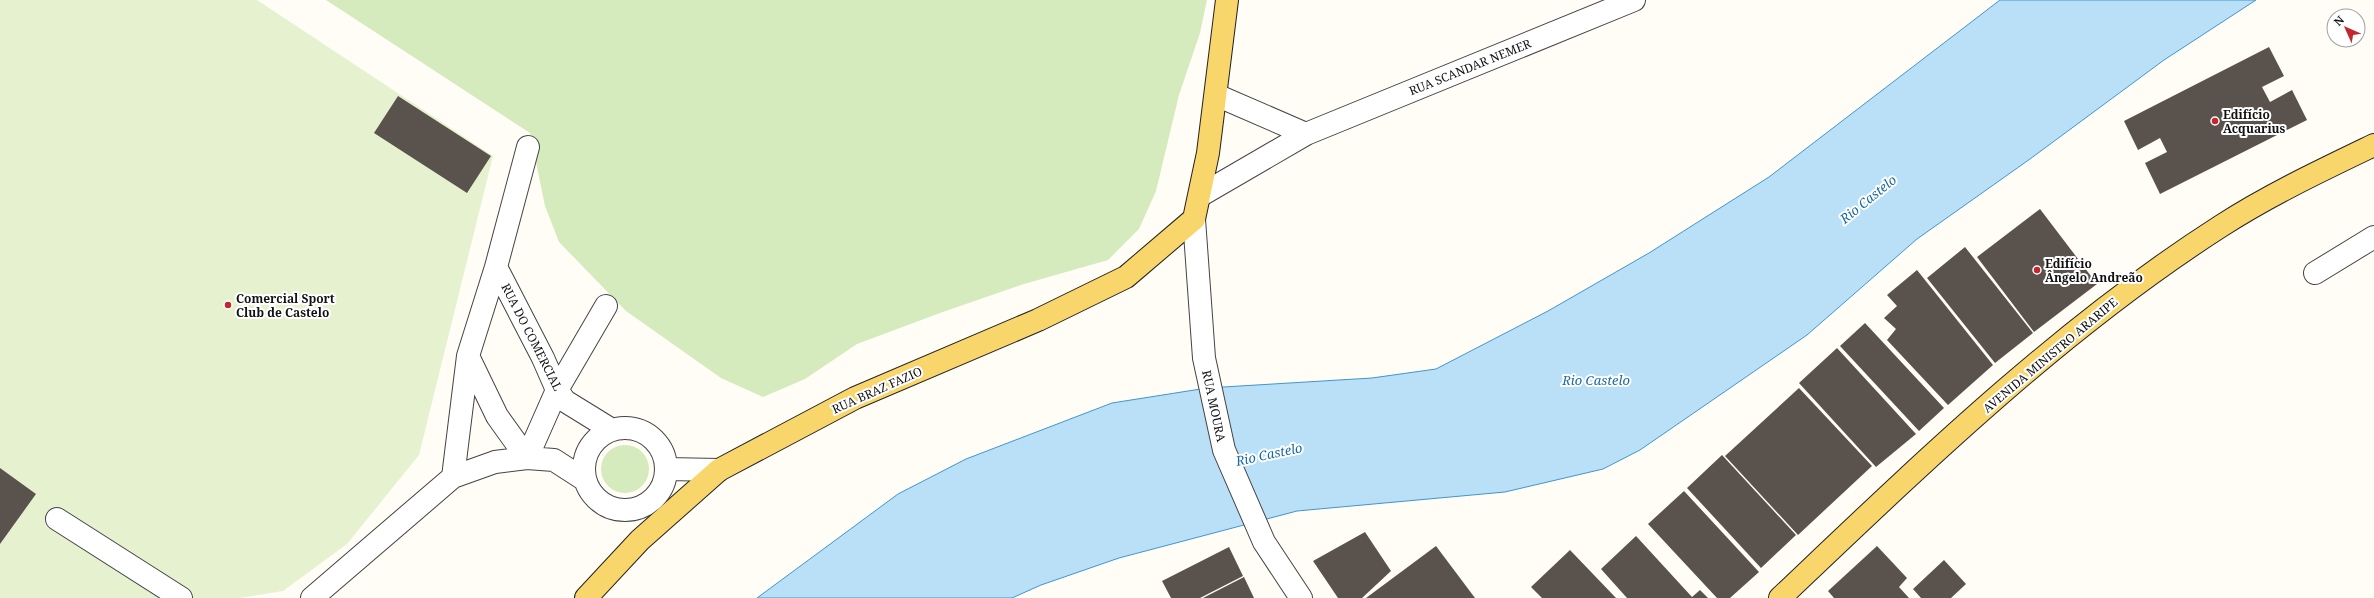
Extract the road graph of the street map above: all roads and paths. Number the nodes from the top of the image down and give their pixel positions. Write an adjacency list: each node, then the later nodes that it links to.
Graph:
1 (1227, 0): 3 (main road)
2 (1634, 0): 4 (street, RUA SCANDAR NEMER)
3 (1216, 95): 4 (street); 7 (main road)
4 (1306, 134): 7 (street, RUA SCANDAR NEMER)
5 (2374, 145): 28 (main road, AVENIDA MINISTRO ARARIPE)
6 (528, 147): 10 (street, RUA DO COMERCIAL)
7 (1200, 195): 8 (main road)
8 (1194, 219): 18 (main road, RUA BRAZ FAZIO); 27 (street, RUA MOURA)
9 (2374, 237): 11 (street)
10 (496, 267): 13 (street, RUA DO COMERCIAL); 14 (street, RUA DO COMERCIAL)
11 (2315, 273)
12 (606, 306): 14 (street)
13 (468, 356): 16 (street); 19 (street, RUA DO COMERCIAL)
14 (557, 390): 15 (street, RUA DO COMERCIAL); 16 (street)
15 (612, 430): 17 (street); 20 (street)
16 (528, 458): 19 (street); 20 (street)
17 (667, 469): 18 (street); 21 (street)
18 (719, 470): 23 (main road, RUA BRAZ FAZIO)
19 (453, 477): 25 (street)
20 (585, 480): 21 (street)
21 (636, 509): 23 (street)
22 (57, 519): 24 (street)
23 (640, 540): 26 (main road, RUA BRAZ FAZIO)
24 (181, 598)
25 (312, 598)
26 (586, 598)
27 (1301, 598)
28 (1780, 598)

